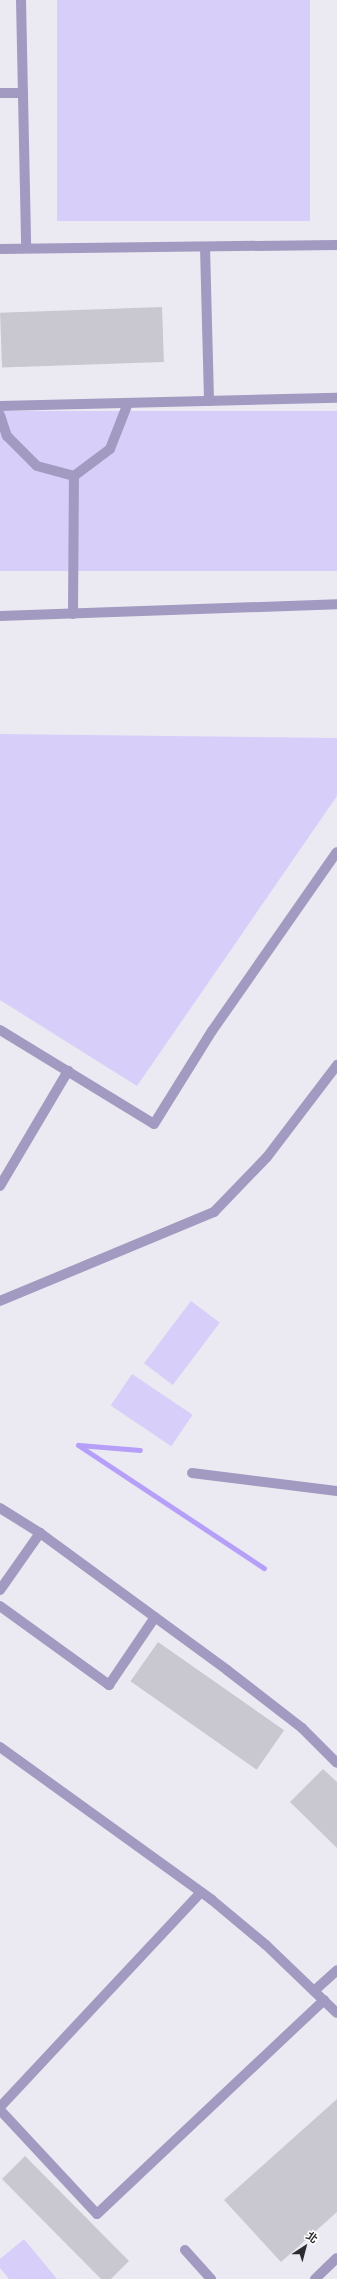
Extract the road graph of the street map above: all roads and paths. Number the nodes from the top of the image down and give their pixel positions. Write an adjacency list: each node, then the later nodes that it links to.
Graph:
1 (21, 0): 3 (street)
2 (0, 93): 3 (street)
3 (23, 93): 6 (street)
4 (337, 245): 5 (street)
5 (204, 247): 6 (street); 9 (street)
6 (26, 248): 7 (street)
7 (0, 249)
8 (337, 398): 9 (street)
9 (209, 401): 10 (street)
10 (128, 403): 11 (street); 13 (street)
11 (0, 406)
12 (0, 415): 13 (street)
13 (74, 476): 15 (street)
14 (337, 604): 15 (street)
15 (73, 614): 16 (street)
16 (0, 616)
17 (337, 852): 20 (street)
18 (0, 1030): 20 (street)
19 (337, 1064): 22 (street)
20 (68, 1071): 21 (street)
21 (0, 1186)
22 (0, 1301)
23 (192, 1473): 24 (street)
24 (337, 1491)
25 (0, 1508): 26 (street)
26 (40, 1533): 27 (street); 29 (street)
27 (0, 1590)
28 (0, 1606): 29 (street)
29 (155, 1617): 31 (street)
30 (0, 1747): 32 (street)
31 (337, 1763)
32 (201, 1892): 34 (street); 37 (street)
33 (337, 1970): 34 (street)
34 (314, 1991): 35 (street)
35 (324, 2000): 36 (street); 38 (street)
36 (337, 2013)
37 (0, 2107)
38 (0, 2110)
39 (185, 2250): 41 (street)
40 (337, 2258): 42 (street)
41 (211, 2279)
42 (315, 2279)

